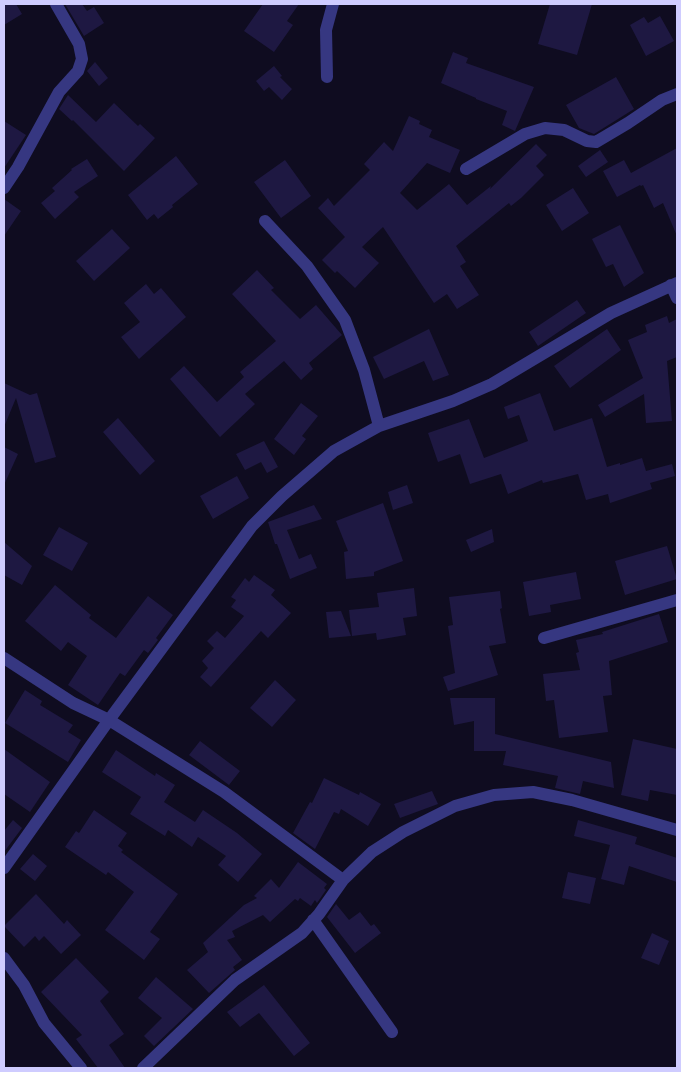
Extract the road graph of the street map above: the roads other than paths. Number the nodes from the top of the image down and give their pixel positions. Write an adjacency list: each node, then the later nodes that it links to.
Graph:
1 (56, 4): 6 (street)
2 (333, 4): 3 (street)
3 (327, 76)
4 (677, 94): 5 (street)
5 (466, 169)
6 (4, 188)
7 (265, 221): 10 (street)
8 (674, 284): 9 (street); 10 (street)
9 (677, 298)
10 (379, 426): 14 (street)
11 (677, 600): 12 (street)
12 (544, 638)
13 (4, 658): 14 (street)
14 (109, 720): 16 (street); 17 (street)
15 (677, 830): 17 (street)
16 (4, 868)
17 (343, 880): 18 (street)
18 (313, 920): 20 (street); 22 (street)
19 (4, 958): 21 (street)
20 (392, 1032)
21 (81, 1068)
22 (143, 1068)

